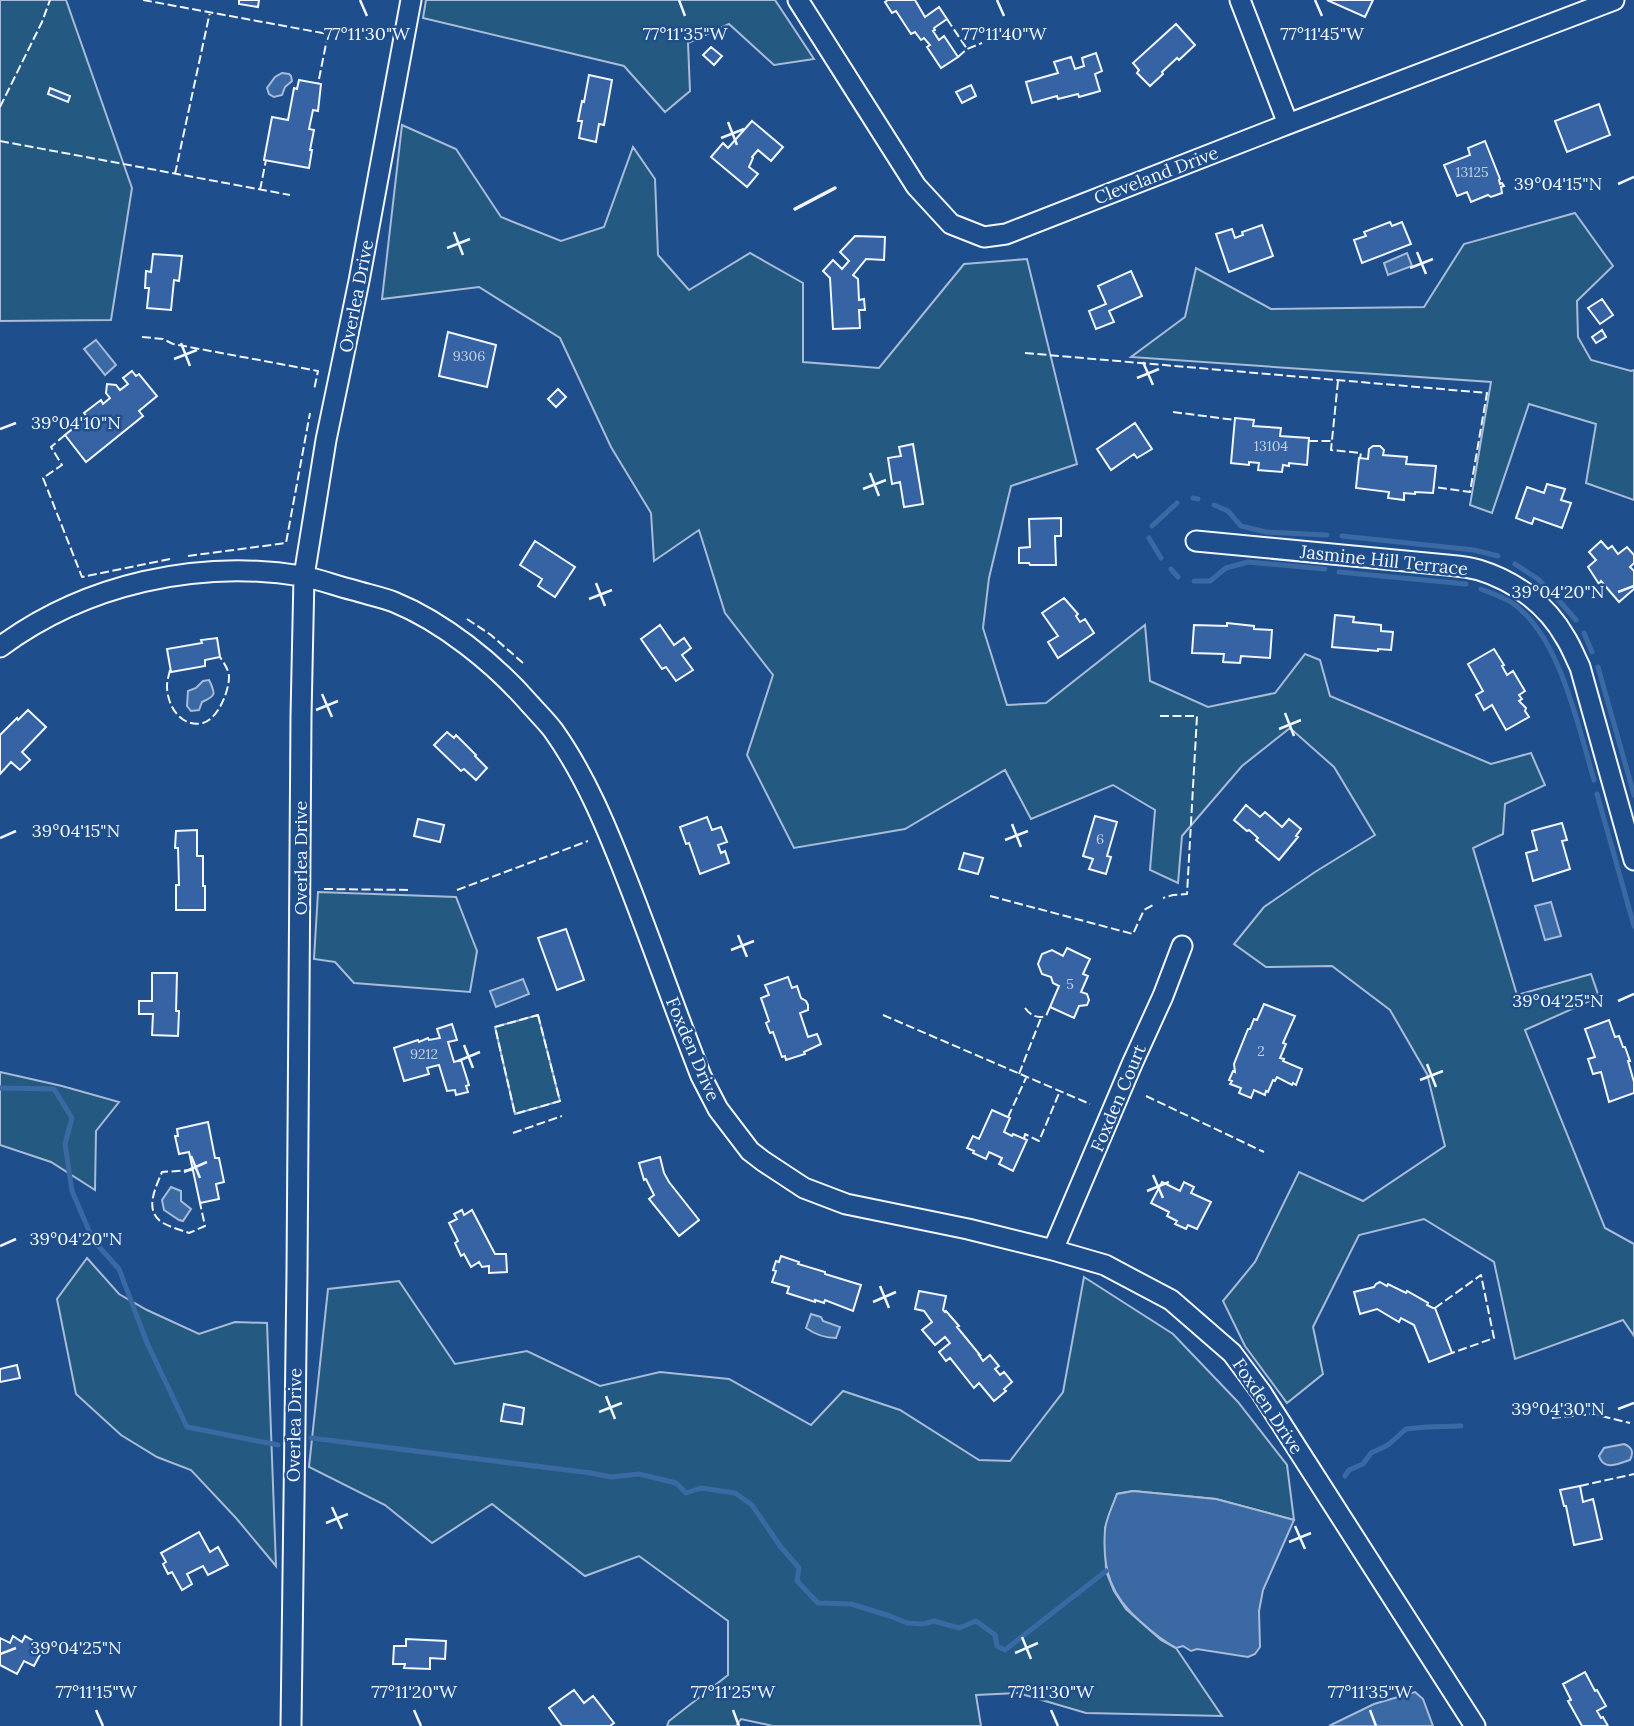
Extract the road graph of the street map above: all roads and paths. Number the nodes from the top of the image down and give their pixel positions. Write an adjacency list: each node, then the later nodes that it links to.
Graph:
1 (411, 0): 7 (street, Overlea Drive)
2 (798, 0): 5 (street, Cleveland Drive)
3 (1240, 0): 5 (street)
4 (1614, 0): 5 (street, Cleveland Drive)
5 (1288, 124)
6 (1196, 541): 9 (street, Jasmine Hill Terrace)
7 (304, 576): 8 (street, Foxden Drive); 11 (street, Foxden Drive); 12 (street, Overlea Drive)
8 (0, 647)
9 (1634, 860)
10 (1182, 946): 11 (street, Foxden Court)
11 (1053, 1250): 13 (street, Foxden Drive)
12 (291, 1726)
13 (1475, 1726)

